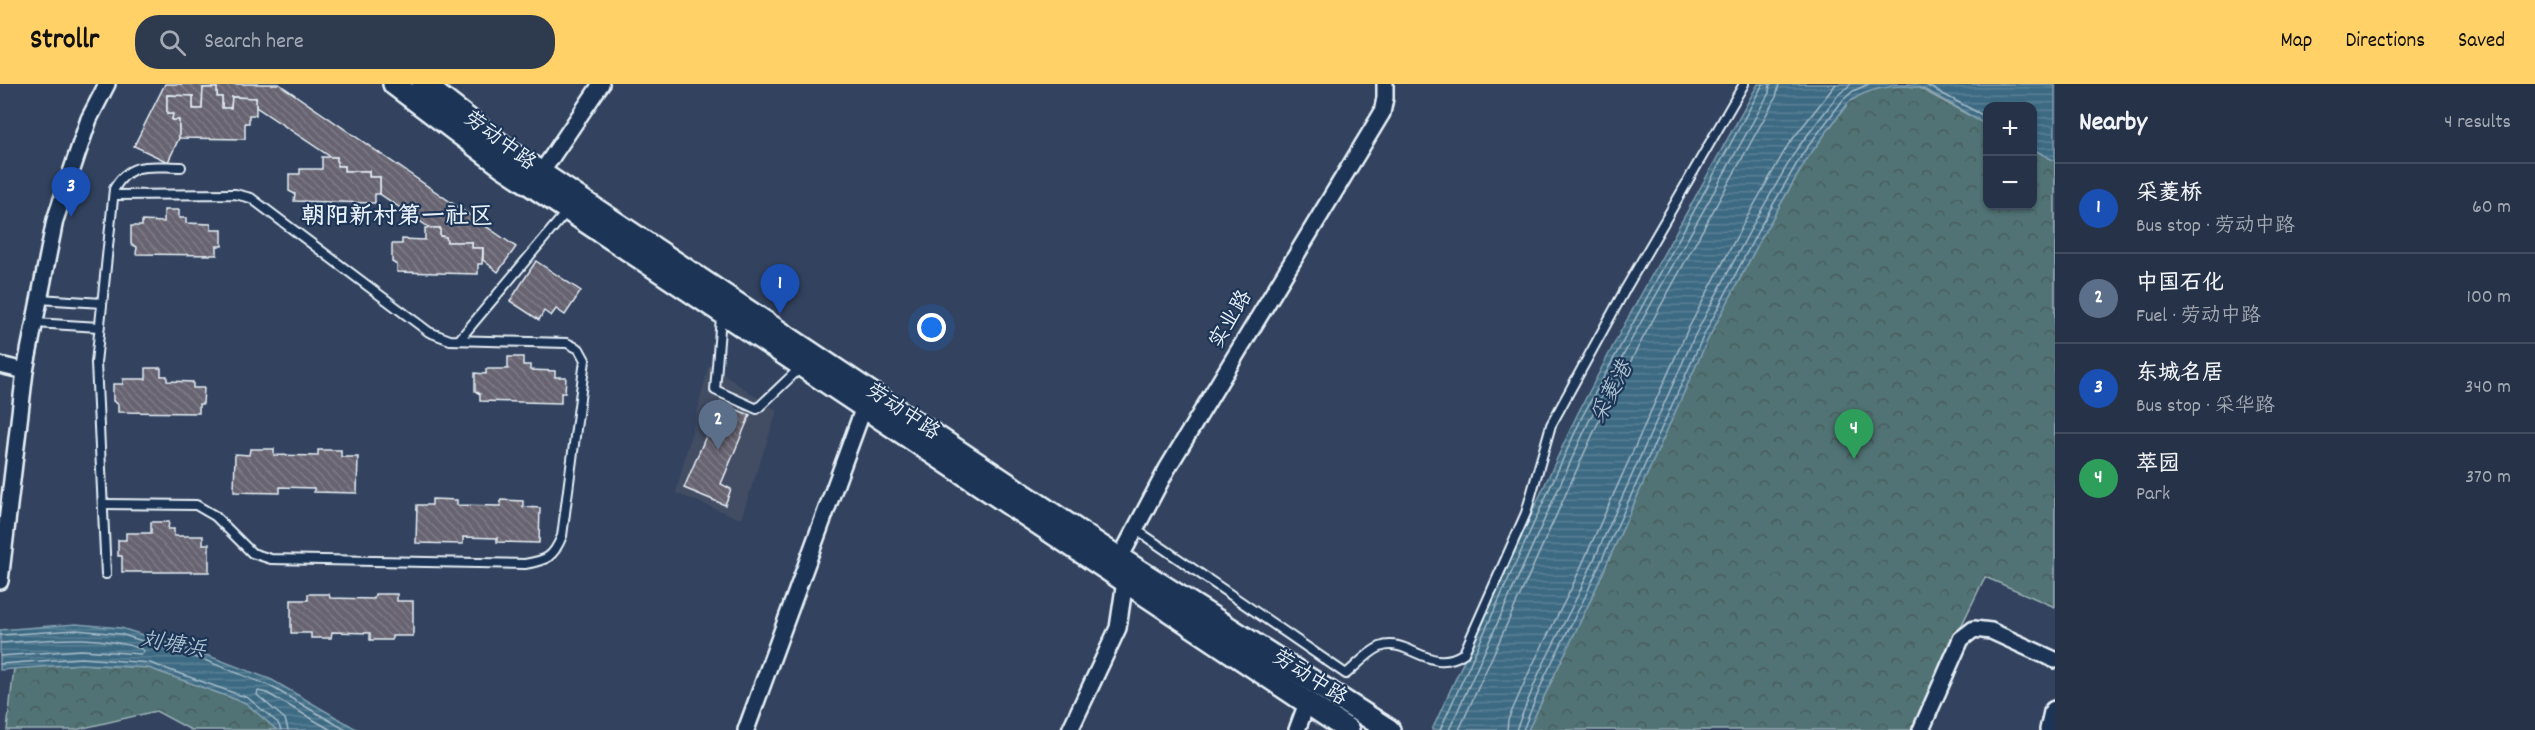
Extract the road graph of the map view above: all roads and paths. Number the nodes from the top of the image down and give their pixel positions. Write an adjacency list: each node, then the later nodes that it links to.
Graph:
1 (107, 84): 11 (street)
2 (394, 84): 10 (main road, 劳动中路)
3 (423, 84): 8 (main road, 劳动中路)
4 (601, 84): 8 (street)
5 (1384, 84): 22 (street, 实业路)
6 (1744, 84): 22 (lane)
7 (181, 167): 9 (lane)
8 (541, 173): 23 (main road, 劳动中路)
9 (114, 195): 12 (lane); 16 (lane)
10 (568, 210): 13 (main road, 劳动中路); 16 (lane)
11 (39, 299): 12 (lane); 14 (street)
12 (102, 303): 15 (lane)
13 (722, 312): 18 (main road, 劳动中路); 18 (lane)
14 (35, 323): 15 (lane); 19 (street)
15 (99, 327): 21 (lane)
16 (459, 340): 21 (lane)
17 (0, 364): 19 (street)
18 (803, 366): 20 (main road, 劳动中路)
19 (26, 371): 25 (street)
20 (864, 407): 26 (main road, 劳动中路); 30 (street)
21 (103, 504): 24 (lane)
22 (1136, 529): 23 (street, 实业路)
23 (1120, 558): 26 (street); 34 (main road, 劳动中路)
24 (105, 574)
25 (0, 581)
26 (1125, 581): 28 (main road, 劳动中路); 31 (street)
27 (2055, 660): 35 (street)
28 (1307, 703): 32 (street); 33 (main road, 劳动中路)
29 (2055, 712): 36 (main road)
30 (746, 730)
31 (1070, 730)
32 (1298, 730)
33 (1348, 730)
34 (1389, 730)
35 (1921, 730)
36 (2051, 730)

